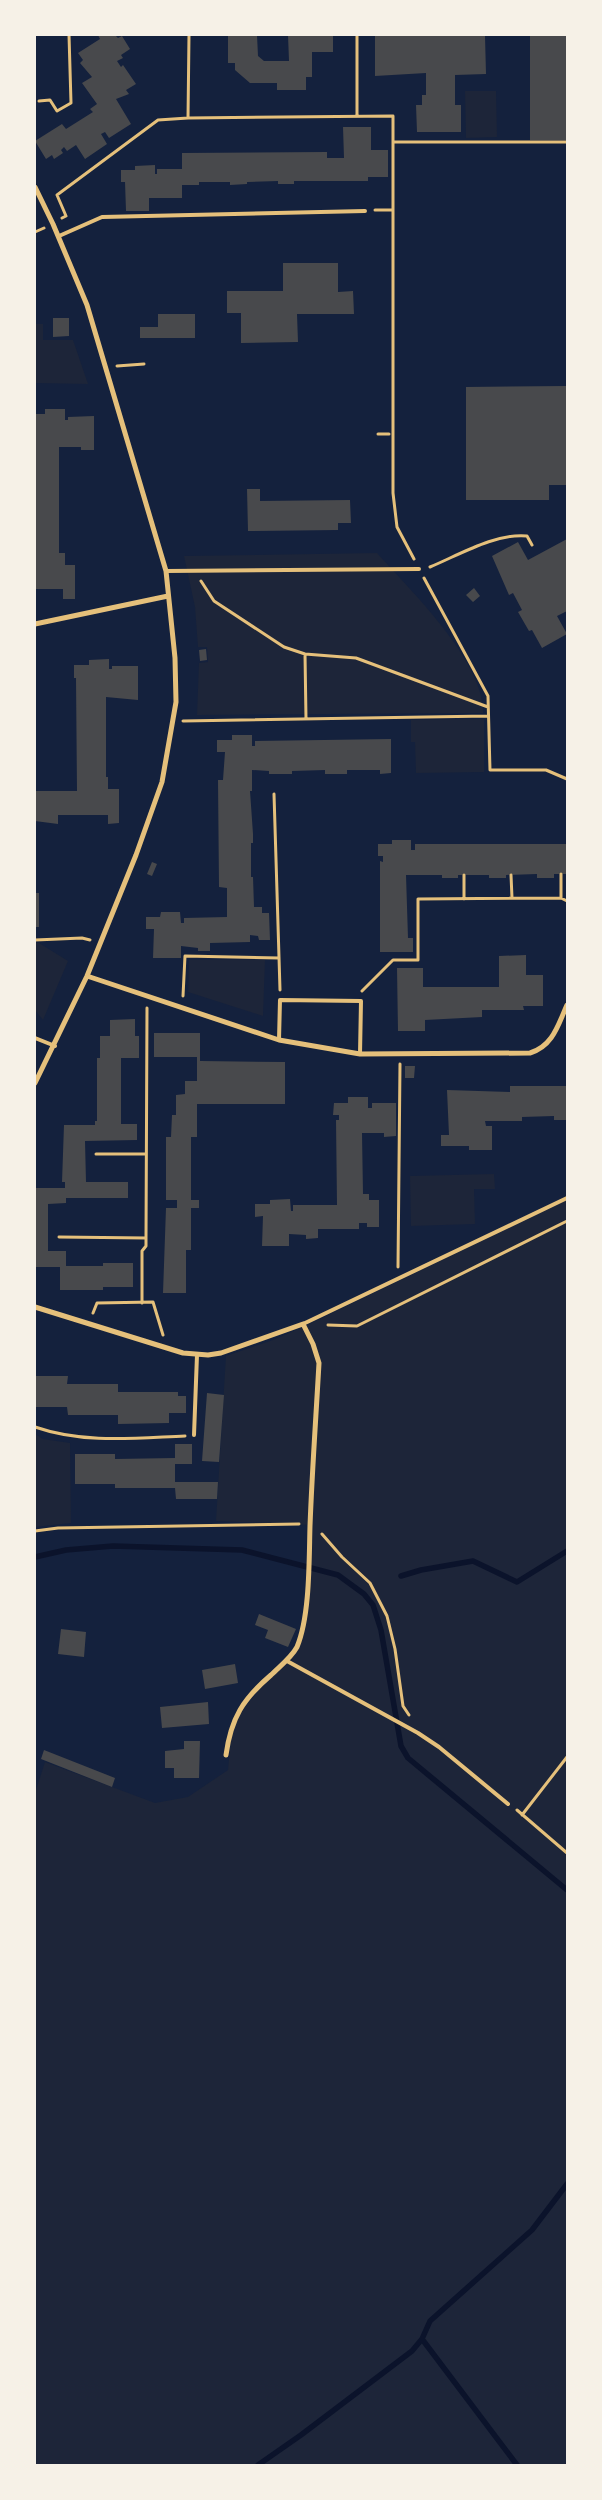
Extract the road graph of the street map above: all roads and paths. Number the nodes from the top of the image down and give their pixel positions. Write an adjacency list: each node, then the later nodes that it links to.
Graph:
1 (69, 35): 4 (path)
2 (189, 35): 6 (path)
3 (357, 35): 5 (path)
4 (39, 101)
5 (357, 116): 6 (path); 7 (path)
6 (188, 118): 12 (path)
7 (394, 142): 8 (path); 10 (path)
8 (567, 142)
9 (35, 187): 12 (street)
10 (392, 210): 11 (path); 19 (path)
11 (365, 211): 13 (lane)
12 (53, 224): 13 (street)
13 (59, 236): 15 (street)
14 (144, 364): 15 (path)
15 (105, 366): 21 (street)
16 (378, 434): 17 (path)
17 (389, 434)
18 (532, 545): 19 (path)
19 (419, 568): 20 (lane); 25 (path)
20 (196, 569): 21 (lane); 24 (path)
21 (166, 571): 22 (street)
22 (168, 596): 23 (street); 28 (street)
23 (35, 624)
24 (305, 654): 25 (path); 27 (path)
25 (488, 708): 26 (path)
26 (488, 716): 27 (path); 29 (path)
27 (306, 719): 28 (path)
28 (175, 721): 39 (street)
29 (567, 779)
30 (274, 794): 40 (path)
31 (561, 874): 35 (path)
32 (464, 875): 36 (path)
33 (511, 875): 34 (path)
34 (512, 898): 35 (path); 36 (path)
35 (561, 898): 37 (path)
36 (464, 899): 44 (path)
37 (567, 901)
38 (35, 940): 39 (path)
39 (100, 943): 41 (street)
40 (279, 958): 43 (path); 46 (path)
41 (87, 976): 42 (street); 49 (street)
42 (147, 995): 46 (street); 54 (path)
43 (280, 1000): 44 (lane); 48 (lane)
44 (361, 1001): 50 (lane)
45 (567, 1005): 51 (street)
46 (182, 1009): 48 (street)
47 (35, 1038): 49 (lane)
48 (279, 1040): 50 (street)
49 (55, 1046): 52 (street)
50 (360, 1054): 51 (street)
51 (400, 1056): 59 (path)
52 (35, 1083)
53 (96, 1154): 54 (path)
54 (146, 1154): 58 (path)
55 (567, 1198): 59 (lane)
56 (567, 1221): 62 (path)
57 (59, 1237): 58 (path)
58 (146, 1238): 60 (path)
59 (398, 1280): 62 (lane)
60 (142, 1303): 63 (path); 64 (path)
61 (35, 1307): 63 (street)
62 (303, 1324): 65 (street); 68 (street)
63 (88, 1325): 64 (street)
64 (168, 1350): 65 (street)
65 (197, 1355): 67 (lane)
66 (35, 1427): 67 (path)
67 (194, 1435)
68 (310, 1524): 69 (path); 70 (street); 71 (path)
69 (35, 1531)
70 (287, 1661): 71 (lane); 72 (street)
71 (418, 1733): 74 (lane)
72 (226, 1755)
73 (567, 1757): 75 (path)
74 (508, 1804): 75 (path)
75 (522, 1815): 76 (path)
76 (567, 1853)

